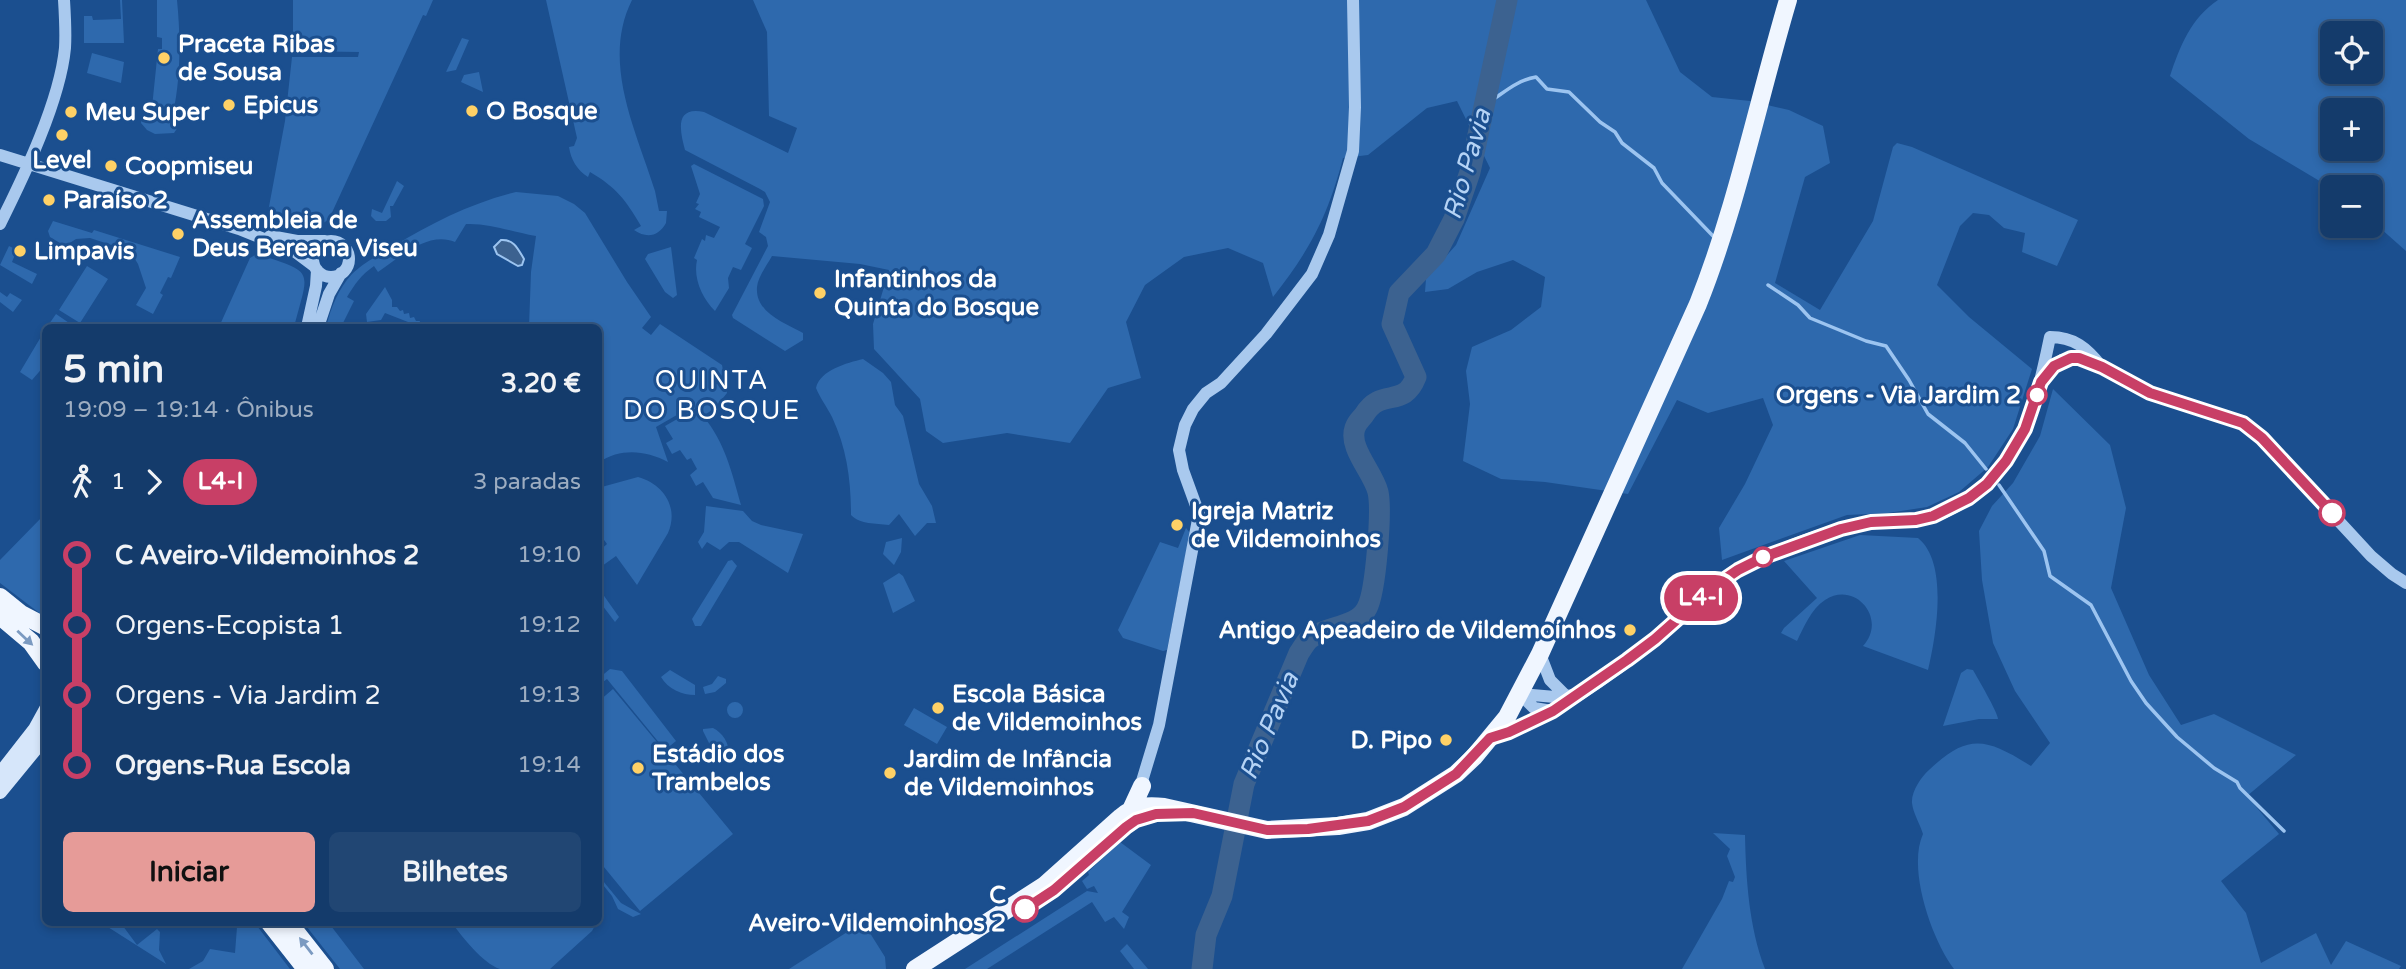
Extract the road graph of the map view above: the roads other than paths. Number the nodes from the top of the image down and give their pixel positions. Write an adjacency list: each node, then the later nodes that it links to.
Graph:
1 (64, 0): 5 (street)
2 (1353, 0): 30 (street)
3 (1788, 0): 21 (main road)
4 (0, 155): 5 (street)
5 (27, 163): 6 (street); 7 (street)
6 (0, 224)
7 (239, 229): 8 (street); 9 (street)
8 (327, 241): 9 (street); 10 (street)
9 (316, 268): 10 (street); 11 (street)
10 (342, 273): 12 (street)
11 (308, 324)
12 (319, 324)
13 (2050, 337): 14 (street); 15 (street); 16 (street)
14 (2071, 358): 15 (street); 16 (street)
15 (2102, 367): 17 (street)
16 (2041, 382): 24 (street)
17 (2406, 583)
18 (0, 597): 20 (main road)
19 (0, 616): 22 (main road, one-way to 22)
20 (42, 626)
21 (1540, 654): 23 (main road); 24 (street)
22 (42, 657)
23 (1520, 694): 24 (street); 25 (street); 27 (main road)
24 (1571, 696): 25 (street)
25 (1553, 711): 27 (street)
26 (42, 716): 29 (main road)
27 (1490, 738): 33 (main road)
28 (42, 741): 31 (main road)
29 (0, 774)
30 (1142, 786): 32 (main road); 33 (main road)
31 (0, 792)
32 (1127, 812): 33 (main road); 34 (main road); 39 (main road)
33 (1193, 813): 34 (main road)
34 (1109, 840): 40 (main road)
35 (272, 926): 37 (main road)
36 (291, 926): 38 (main road, one-way to 36)
37 (306, 969)
38 (325, 969)
39 (915, 969)
40 (932, 969)

